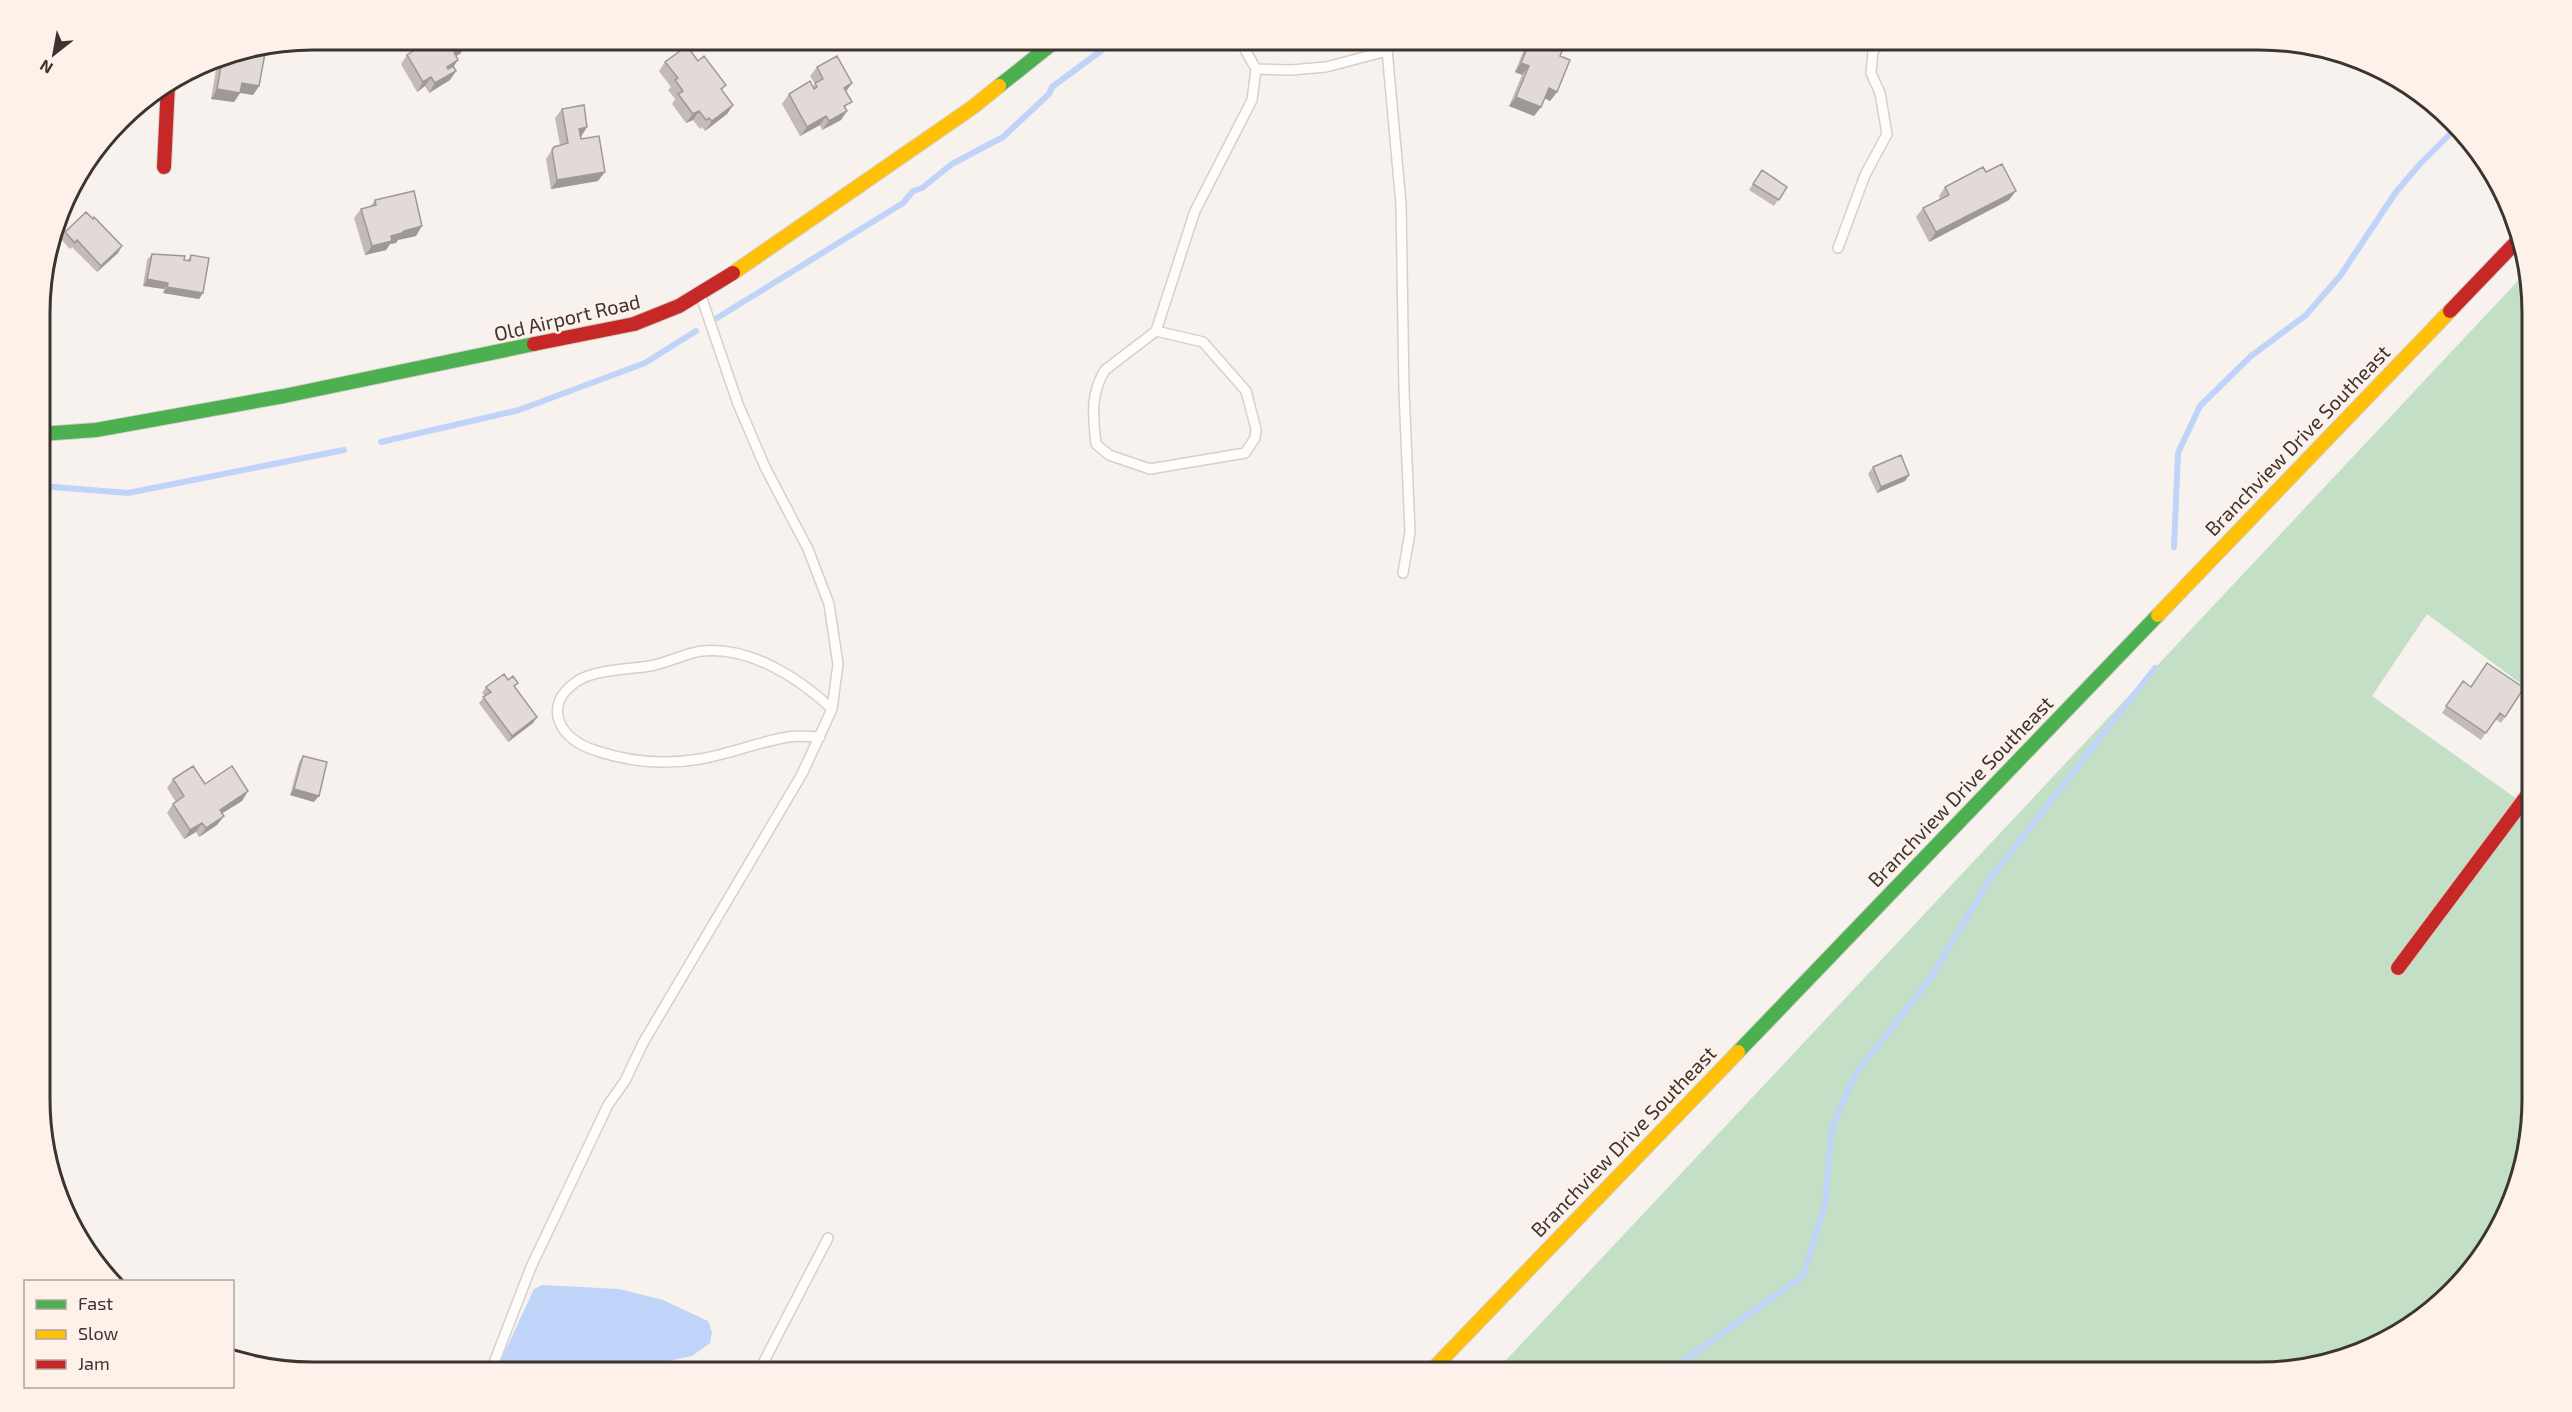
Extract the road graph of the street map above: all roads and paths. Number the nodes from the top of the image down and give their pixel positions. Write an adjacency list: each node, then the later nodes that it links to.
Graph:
1 (1042, 50): 10 (main road, Old Airport Road)
2 (1245, 50): 5 (lane)
3 (1874, 50): 9 (lane)
4 (1387, 51): 5 (lane); 13 (lane)
5 (1256, 69): 11 (lane)
6 (168, 93): 7 (main road)
7 (164, 167)
8 (2514, 244): 21 (main road, Branchview Drive Southeast)
9 (1838, 248)
10 (701, 294): 12 (main road, Old Airport Road); 14 (lane)
11 (1156, 331): 11 (lane)
12 (50, 433)
13 (1402, 573)
14 (832, 709): 15 (lane); 15 (lane)
15 (820, 737): 19 (lane)
16 (2522, 802): 17 (main road)
17 (2398, 968)
18 (828, 1238): 20 (lane)
19 (494, 1362)
20 (764, 1362)
21 (1440, 1362)

